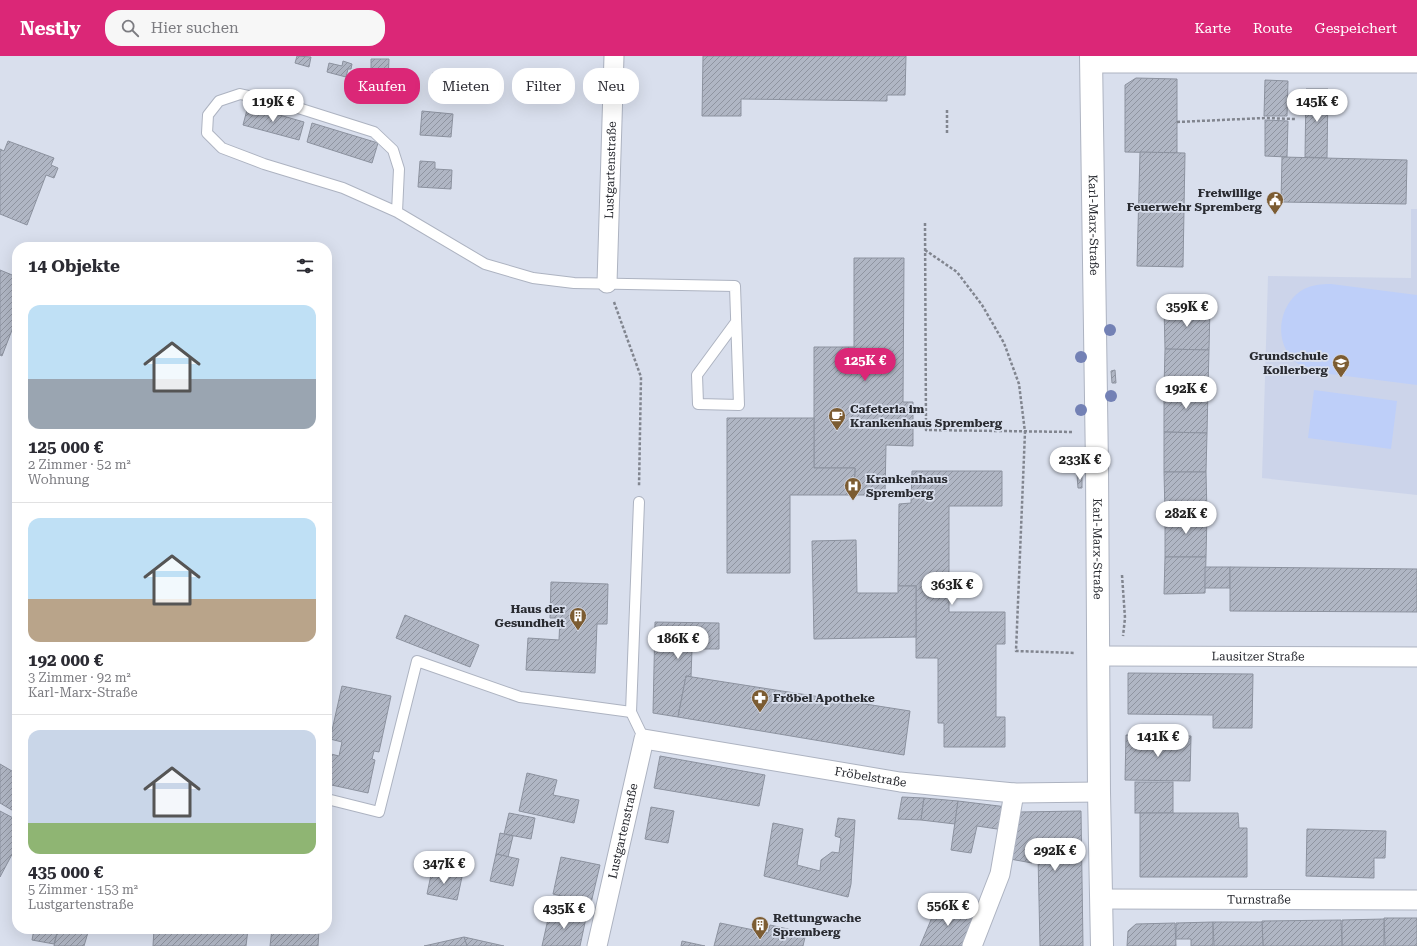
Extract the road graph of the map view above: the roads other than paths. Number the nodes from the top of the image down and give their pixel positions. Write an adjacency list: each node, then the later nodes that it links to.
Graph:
1 (614, 56): 5 (street, Lustgartenstraße)
2 (1091, 60): 3 (street); 8 (main road, Karl-Marx-Straße)
3 (1417, 63)
4 (397, 212): 4 (lane); 5 (lane)
5 (607, 283): 6 (lane)
6 (736, 322): 6 (lane)
7 (639, 502): 10 (lane)
8 (1089, 655): 9 (street, Lausitzer Straße); 12 (main road, Karl-Marx-Straße)
9 (1417, 657)
10 (631, 712): 11 (lane); 14 (lane)
11 (644, 739): 13 (street, Fröbelstraße); 17 (street, Lustgartenstraße)
12 (1099, 792): 13 (street, Fröbelstraße); 15 (main road, Karl-Marx-Straße)
13 (1014, 793): 18 (street)
14 (332, 800)
15 (1101, 899): 16 (street, Turnstraße); 19 (main road, Karl-Marx-Straße)
16 (1417, 900)
17 (597, 946)
18 (972, 946)
19 (1102, 946)

